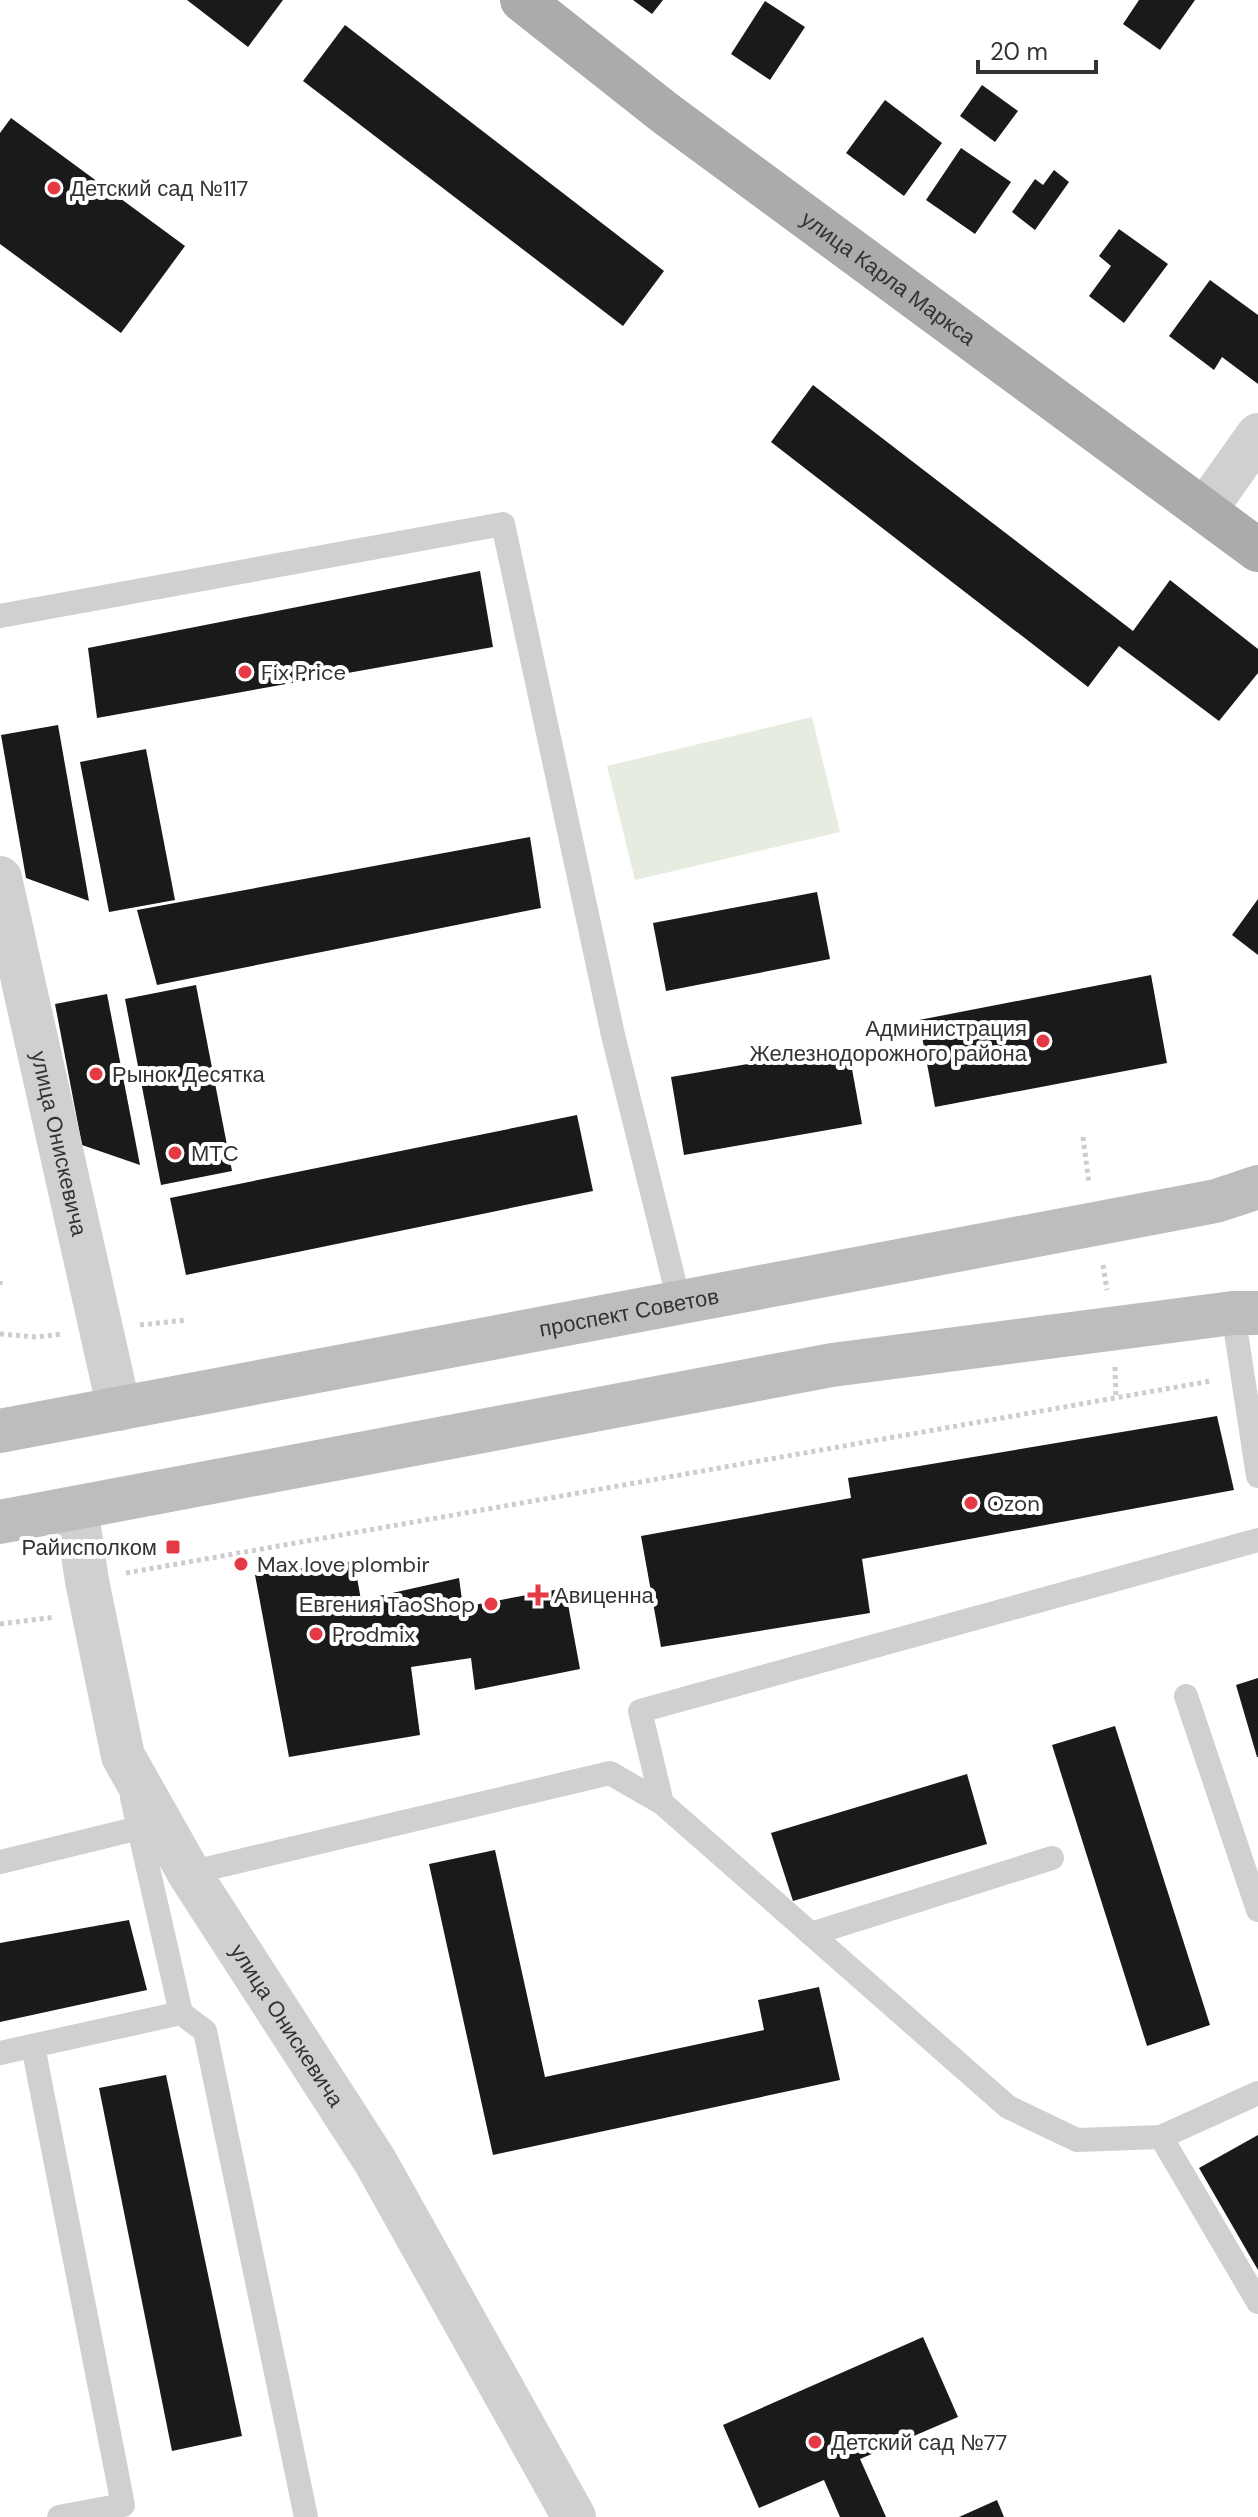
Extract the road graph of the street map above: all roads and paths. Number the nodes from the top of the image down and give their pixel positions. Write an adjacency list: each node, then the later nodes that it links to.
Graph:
1 (522, 0): 3 (main road, улица Карла Маркса)
2 (1258, 435): 3 (street)
3 (1205, 510): 4 (main road, улица Карла Маркса)
4 (1258, 550)
5 (0, 616): 8 (lane)
6 (0, 878): 11 (street, улица Онискевича)
7 (1258, 1187): 8 (main road, проспект Советов)
8 (679, 1301): 11 (main road, проспект Советов)
9 (1246, 1313): 10 (lane); 14 (main road)
10 (1243, 1375): 13 (lane); 17 (path)
11 (119, 1409): 12 (main road, проспект Советов)
12 (0, 1431)
13 (1258, 1476)
14 (76, 1508): 15 (main road); 17 (street, улица Онискевича)
15 (0, 1522)
16 (1258, 1540): 20 (lane)
17 (87, 1581): 19 (street, улица Онискевича)
18 (1186, 1696): 25 (lane)
19 (123, 1756): 21 (lane); 24 (street, улица Онискевича)
20 (662, 1803): 24 (lane); 26 (lane)
21 (139, 1828): 23 (lane); 27 (lane)
22 (1052, 1858): 26 (lane)
23 (0, 1862)
24 (189, 1873): 35 (street, улица Онискевича)
25 (1258, 1910)
26 (811, 1934): 31 (lane)
27 (181, 2013): 28 (lane); 34 (lane)
28 (33, 2046): 29 (lane); 33 (lane)
29 (0, 2053)
30 (1258, 2093): 31 (lane)
31 (1161, 2137): 32 (lane)
32 (1258, 2302)
33 (59, 2517)
34 (306, 2517)
35 (574, 2517)

